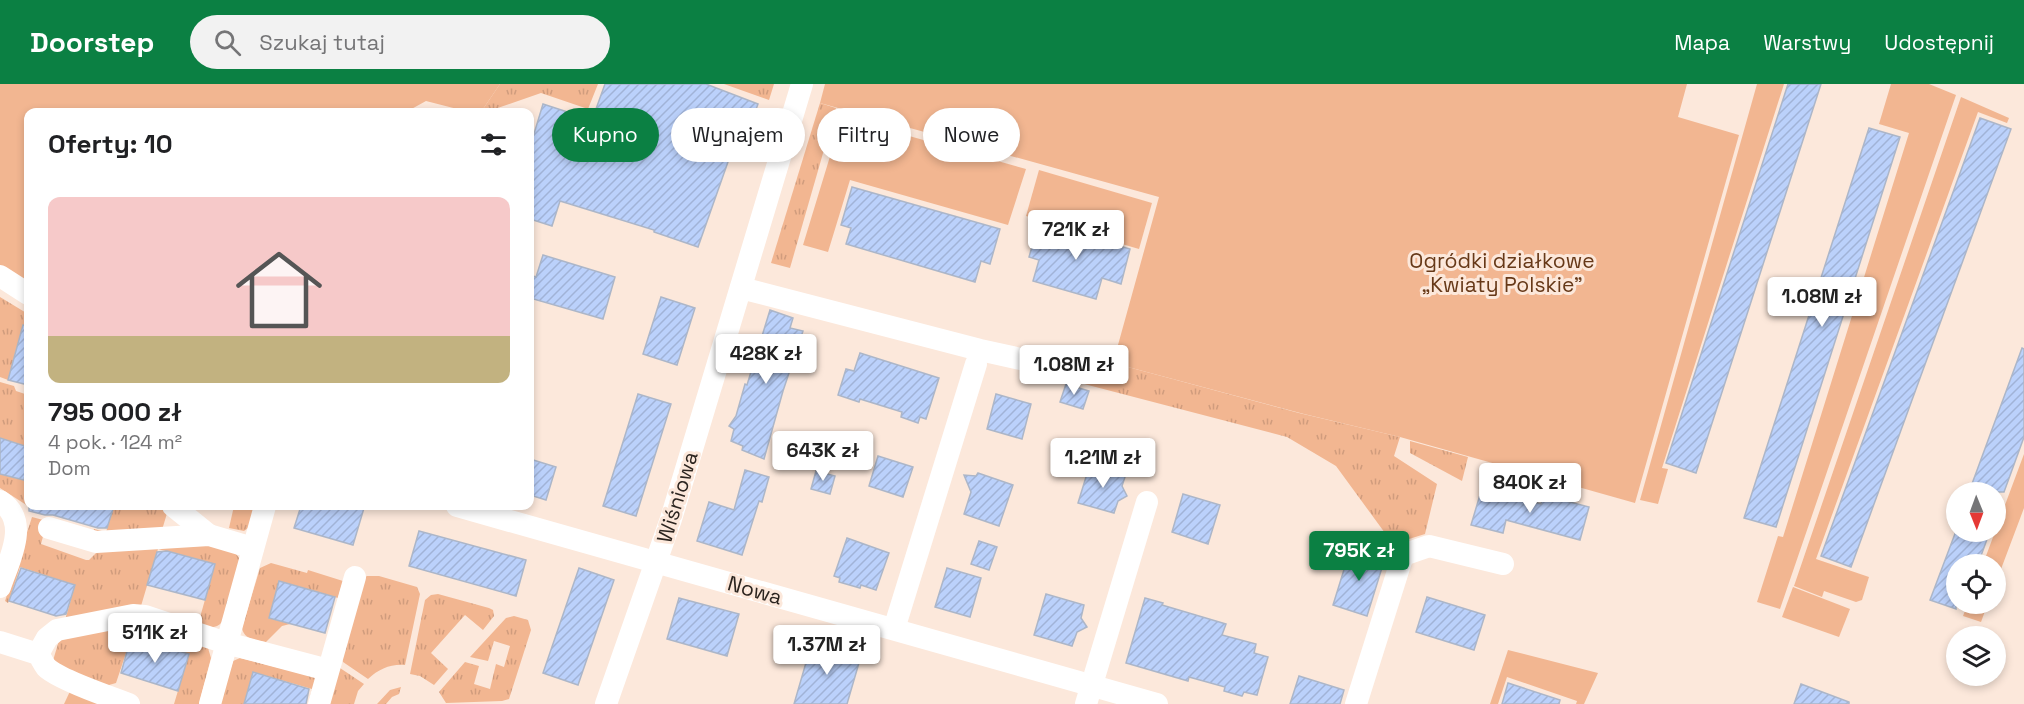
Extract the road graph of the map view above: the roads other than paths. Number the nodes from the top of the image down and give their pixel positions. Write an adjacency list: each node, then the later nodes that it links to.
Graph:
1 (802, 84): 3 (street, Wiśniowa)
2 (0, 276): 4 (street)
3 (741, 288): 5 (street); 15 (street, Wiśniowa)
4 (24, 291)
5 (1040, 363)
6 (976, 364): 19 (street)
7 (0, 501): 18 (street)
8 (1147, 502): 24 (street)
9 (178, 510): 13 (street)
10 (265, 510): 14 (street)
11 (471, 510): 15 (street, Nowa)
12 (48, 528): 13 (street)
13 (209, 535): 14 (street)
14 (253, 549): 21 (street)
15 (656, 562): 19 (street, Nowa); 28 (street, Wiśniowa)
16 (1503, 564): 30 (street)
17 (355, 577): 23 (street)
18 (0, 587)
19 (894, 629): 24 (street, Nowa)
20 (0, 642): 22 (street)
21 (226, 643): 22 (street); 23 (street); 26 (street)
22 (38, 654): 25 (street)
23 (328, 670): 27 (street)
24 (1088, 695): 29 (street, Nowa)
25 (129, 704)
26 (210, 704)
27 (319, 704)
28 (606, 704)
29 (1157, 704)
30 (1356, 704)

